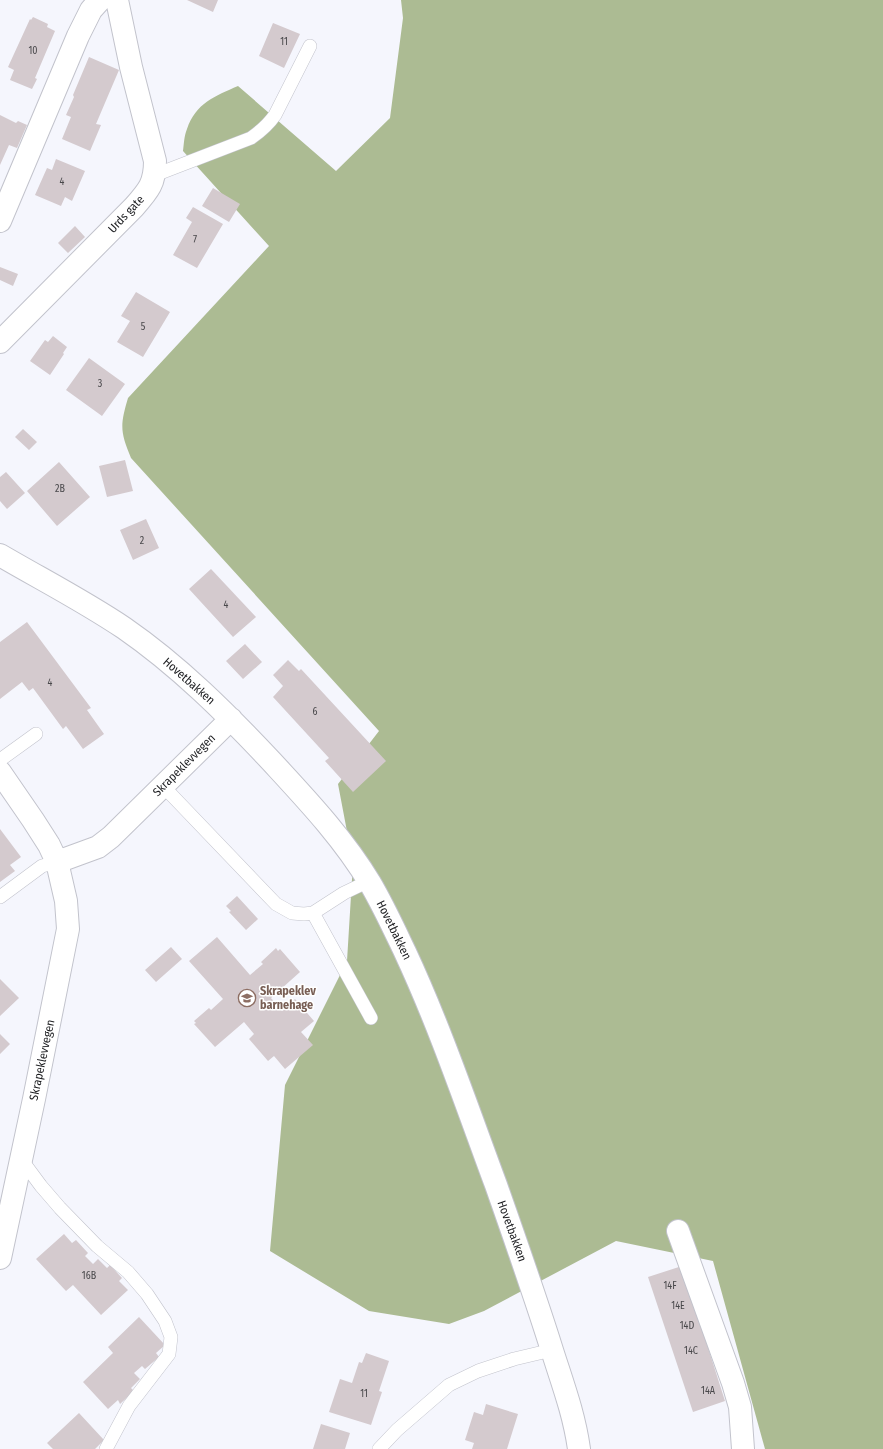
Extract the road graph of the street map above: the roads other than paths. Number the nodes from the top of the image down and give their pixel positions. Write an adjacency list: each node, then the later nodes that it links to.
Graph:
1 (100, 0): 5 (street)
2 (117, 0): 4 (street)
3 (310, 46): 4 (lane)
4 (155, 175): 6 (street, Urds gate)
5 (0, 221)
6 (0, 342)
7 (0, 555): 8 (street, Hovetbakken)
8 (231, 719): 12 (street, Skrapeklevvegen); 14 (street, Hovetbakken)
9 (36, 734): 10 (lane)
10 (0, 760)
11 (0, 772): 13 (street, Skrapeklevvegen)
12 (163, 786): 13 (street, Skrapeklevvegen); 16 (lane)
13 (57, 862): 15 (lane); 18 (street, Skrapeklevvegen)
14 (368, 881): 16 (lane); 22 (street, Hovetbakken)
15 (0, 897)
16 (313, 913): 17 (lane)
17 (371, 1018)
18 (21, 1159): 19 (street, Skrapeklevvegen); 23 (lane)
19 (6, 1197): 21 (street, Skrapeklevvegen)
20 (678, 1231): 26 (street)
21 (1, 1244)
22 (552, 1350): 24 (lane); 25 (street, Hovetbakken)
23 (106, 1449)
24 (379, 1449)
25 (579, 1449)
26 (743, 1449)

